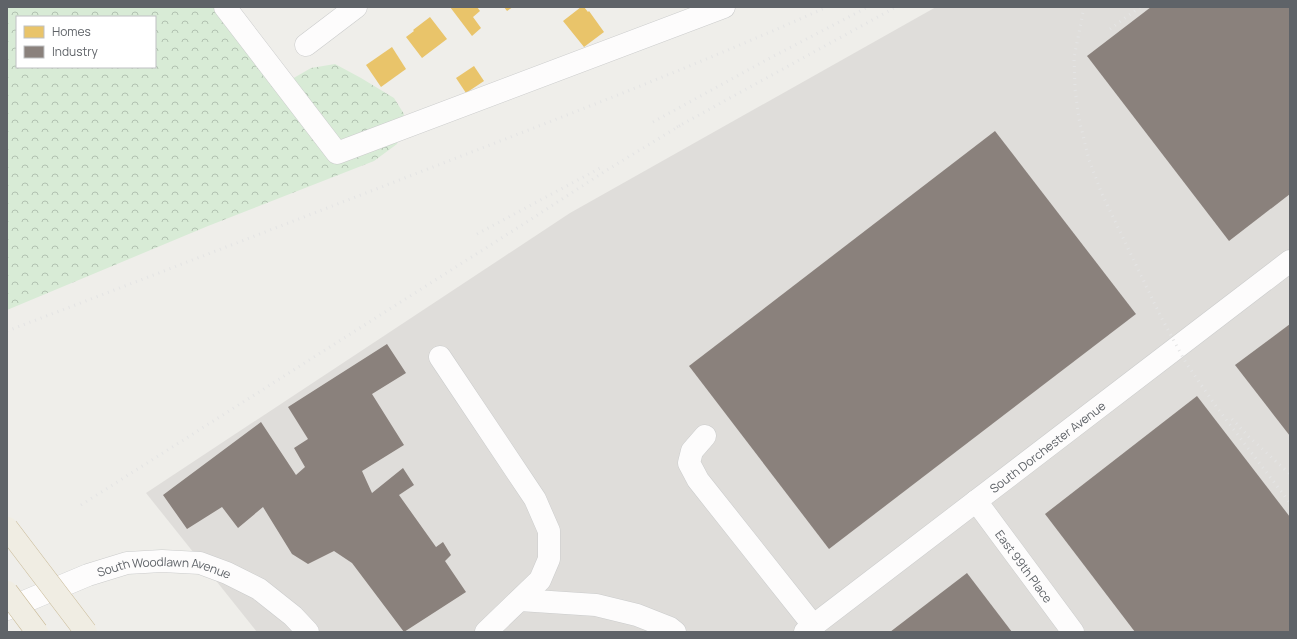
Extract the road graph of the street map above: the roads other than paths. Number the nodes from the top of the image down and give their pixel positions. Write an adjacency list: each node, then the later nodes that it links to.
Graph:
1 (225, 7): 3 (street)
2 (356, 7): 4 (street)
3 (724, 7)
4 (306, 45)
5 (1290, 261): 8 (street, South Dorchester Avenue)
6 (440, 357): 11 (street)
7 (705, 436): 13 (street)
8 (976, 501): 13 (street, South Dorchester Avenue); 19 (street, East 99th Place)
9 (7, 528): 15 (highway, bridge)
10 (7, 592): 14 (highway, bridge)
11 (520, 600): 17 (street); 18 (street)
12 (7, 609): 16 (street, South Woodlawn Avenue)
13 (809, 629)
14 (37, 632)
15 (86, 632)
16 (308, 632)
17 (486, 632)
18 (675, 632)
19 (1073, 632)

